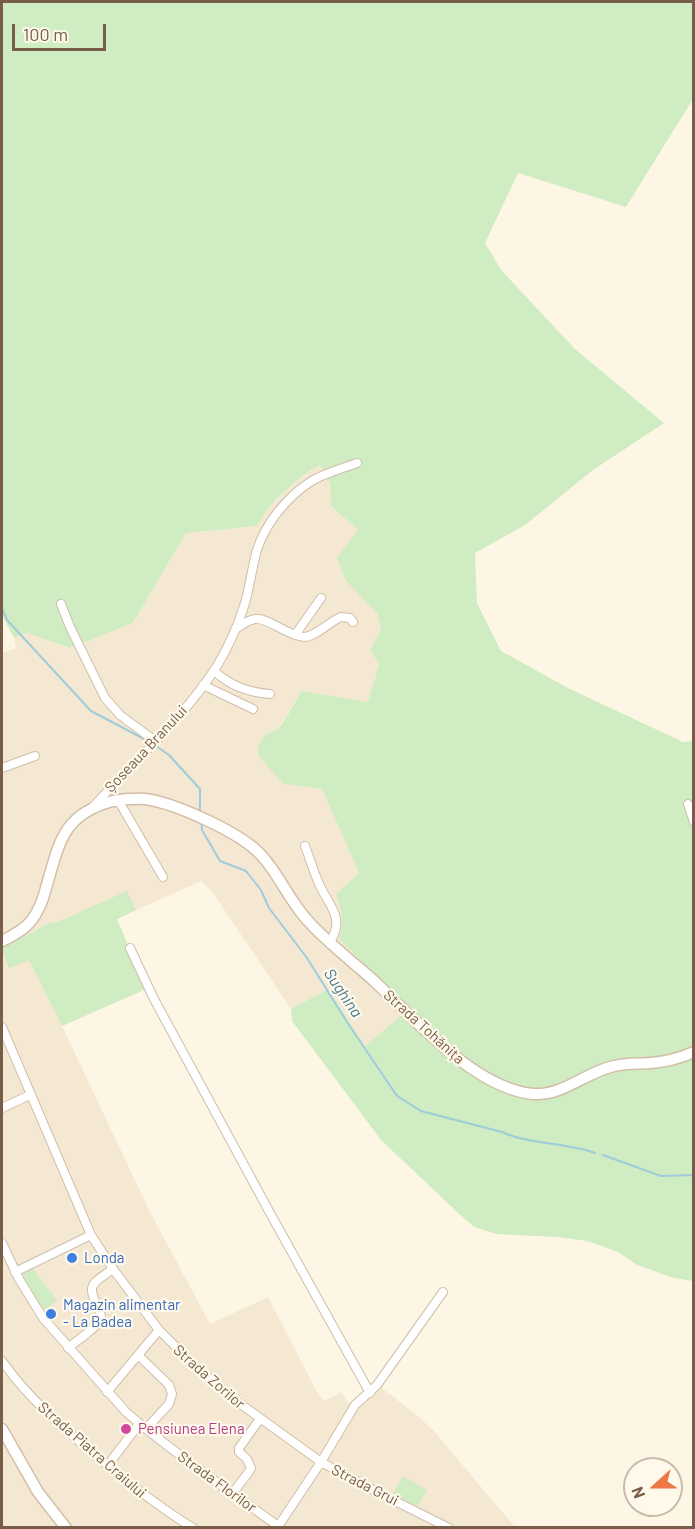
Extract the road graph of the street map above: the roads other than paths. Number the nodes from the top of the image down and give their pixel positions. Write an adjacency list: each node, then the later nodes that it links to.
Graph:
1 (357, 464): 5 (street, Șoseaua Branului)
2 (321, 598): 6 (street)
3 (61, 604): 11 (street)
4 (353, 622): 6 (street)
5 (237, 628): 6 (street); 7 (street, Șoseaua Branului)
6 (295, 635)
7 (214, 671): 8 (street, Șoseaua Branului); 9 (street)
8 (203, 685): 10 (street); 11 (street, Șoseaua Branului)
9 (270, 694)
10 (253, 709)
11 (155, 741): 16 (street, Șoseaua Branului)
12 (35, 756): 13 (street)
13 (2, 768)
14 (118, 800): 16 (main road, Șoseaua Branului); 19 (street); 21 (main road, Șoseaua Branului)
15 (688, 804): 17 (street)
16 (90, 810): 20 (main road, Șoseaua Branului)
17 (693, 822)
18 (305, 846): 21 (street)
19 (163, 877)
20 (2, 941)
21 (330, 942): 23 (main road, Șoseaua Branului)
22 (130, 948): 38 (street)
23 (363, 972): 25 (main road, Strada Tohănița)
24 (2, 1027): 26 (street, Strada Zorilor)
25 (693, 1052)
26 (30, 1095): 27 (street); 28 (street, Strada Zorilor)
27 (2, 1108)
28 (91, 1235): 30 (street, Strada Zorilor); 31 (street)
29 (2, 1243): 31 (street, Strada Florilor)
30 (113, 1269): 33 (street, Strada Zorilor); 34 (street)
31 (15, 1272): 34 (street, Strada Florilor)
32 (443, 1292): 38 (street)
33 (159, 1330): 35 (street); 39 (street, Strada Zorilor)
34 (68, 1348): 37 (street, Strada Florilor)
35 (138, 1355): 37 (street); 40 (street)
36 (2, 1361): 43 (street, Strada Piatra Craiului)
37 (107, 1392): 40 (street, Strada Florilor)
38 (370, 1393): 42 (street)
39 (260, 1419): 42 (street, Strada Zorilor); 44 (street)
40 (142, 1426): 43 (street); 44 (street, Strada Florilor)
41 (2, 1429): 45 (main road)
42 (321, 1462): 47 (street, Strada Grui); 48 (street, Strada Grui)
43 (108, 1465): 46 (street, Strada Piatra Craiului)
44 (232, 1494): 47 (street, Strada Florilor)
45 (66, 1527)
46 (194, 1527)
47 (277, 1527)
48 (449, 1527)

